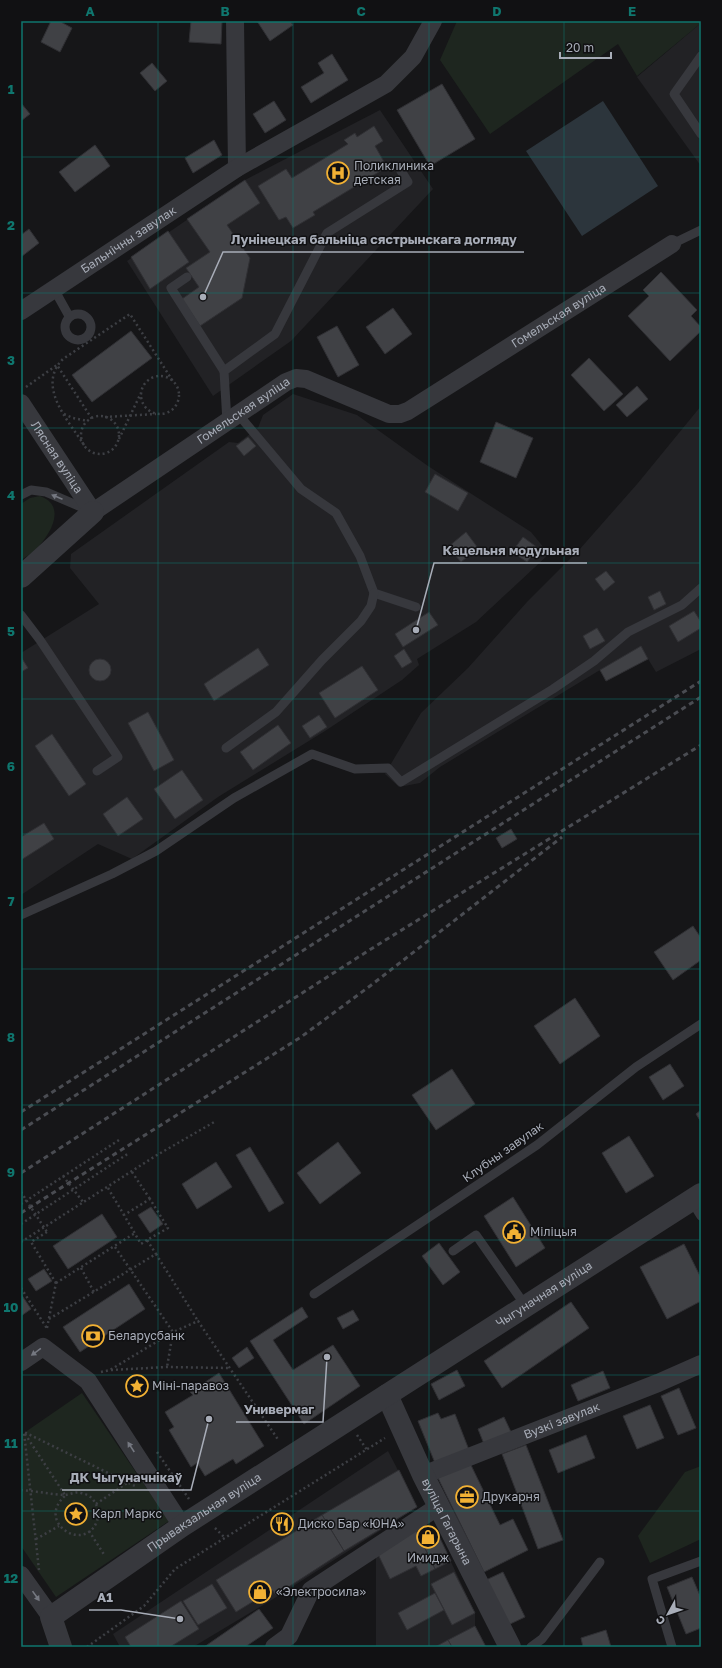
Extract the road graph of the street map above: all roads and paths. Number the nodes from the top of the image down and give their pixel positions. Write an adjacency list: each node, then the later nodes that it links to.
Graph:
1 (235, 21): 6 (street)
2 (433, 21): 6 (street, Бальнічны завулак)
3 (701, 56): 4 (lane)
4 (701, 134)
5 (398, 166): 14 (lane)
6 (237, 168): 10 (street, Бальнічны завулак)
7 (701, 230): 8 (lane)
8 (672, 244): 22 (street, Гомельская вуліца)
9 (186, 277): 14 (lane)
10 (54, 290): 11 (street, Бальнічны завулак); 12 (lane)
11 (21, 311)
12 (68, 316)
13 (57, 365): 15 (path); 18 (path); 23 (path)
14 (224, 371): 22 (lane)
15 (174, 383): 16 (path); 19 (path)
16 (142, 389): 19 (path); 20 (path)
17 (21, 403): 28 (street, Лясная вуліца)
18 (64, 414): 24 (path); 26 (path)
19 (159, 414): 20 (path)
20 (130, 416): 21 (path); 25 (path)
21 (104, 417): 23 (path); 25 (path)
22 (233, 418): 28 (street, Гомельская вуліца); 31 (lane)
23 (92, 419): 24 (path)
24 (88, 421): 26 (path)
25 (118, 441): 26 (path)
26 (84, 445)
27 (21, 495): 28 (lane, one-way to 27)
28 (93, 512): 29 (street, Гомельская вуліца)
29 (21, 577)
30 (701, 588): 36 (lane)
31 (374, 593): 32 (lane); 34 (lane)
32 (416, 607)
33 (21, 615): 35 (lane)
34 (226, 748)
35 (97, 771)
36 (21, 915)
37 (701, 1024): 62 (lane, Клубны завулак)
38 (216, 1120): 41 (path)
39 (119, 1140): 42 (path)
40 (129, 1153): 44 (path)
41 (132, 1172): 43 (path); 46 (path)
42 (63, 1176): 44 (path); 49 (path)
43 (108, 1187): 47 (path); 50 (path)
44 (74, 1190): 47 (path); 51 (path)
45 (21, 1192): 60 (path, bridge)
46 (150, 1199): 50 (path); 53 (path)
47 (83, 1202): 54 (path)
48 (698, 1203): 63 (street, Чыгуначная вуліца)
49 (21, 1204)
50 (124, 1215): 52 (path)
51 (21, 1224)
52 (135, 1234): 53 (path); 55 (path)
53 (147, 1240): 57 (path)
54 (21, 1242)
55 (115, 1247): 58 (path); 59 (path)
56 (453, 1251): 63 (lane)
57 (156, 1254): 59 (path); 65 (path)
58 (81, 1268): 60 (path); 61 (path)
59 (131, 1271): 61 (path); 66 (path)
60 (56, 1283): 64 (path)
61 (94, 1292): 64 (path)
62 (314, 1294)
63 (525, 1305): 74 (street, Чыгуначная вуліца)
64 (48, 1319): 67 (path)
65 (198, 1321): 66 (path); 71 (path)
66 (173, 1332): 70 (path); 72 (path)
67 (43, 1346): 68 (street, one-way to 68); 87 (street, one-way to 67)
68 (21, 1362)
69 (701, 1364): 78 (street, Вузкі завулак)
70 (167, 1367): 71 (path); 72 (path)
71 (229, 1368): 77 (path)
72 (110, 1370): 73 (path)
73 (101, 1372)
74 (387, 1395): 75 (street, вуліца Гагарына); 87 (street, Прывакзальная вуліца)
75 (402, 1428): 78 (street, вуліца Гагарына); 97 (path)
76 (24, 1432): 79 (path); 82 (path); 83 (path)
77 (280, 1442)
78 (423, 1475): 85 (street, вуліца Гагарына)
79 (127, 1482): 80 (path); 84 (path)
80 (140, 1488)
81 (21, 1490): 82 (path)
82 (30, 1491): 83 (path); 89 (path)
83 (66, 1495): 84 (path); 86 (path)
84 (96, 1504): 88 (path)
85 (439, 1506): 98 (street); 99 (street, вуліца Гагарына)
86 (59, 1526): 88 (path); 89 (path)
87 (182, 1526): 95 (street, Прывакзальная вуліца)
88 (89, 1531): 91 (path)
89 (36, 1539): 94 (path)
90 (701, 1561): 101 (lane)
91 (108, 1562)
92 (600, 1562): 100 (lane)
93 (21, 1575): 95 (street, one-way to 95)
94 (40, 1576)
95 (51, 1617): 96 (street)
96 (60, 1647)
97 (87, 1647)
98 (274, 1647)
99 (510, 1647)
100 (531, 1647)
101 (672, 1647)

